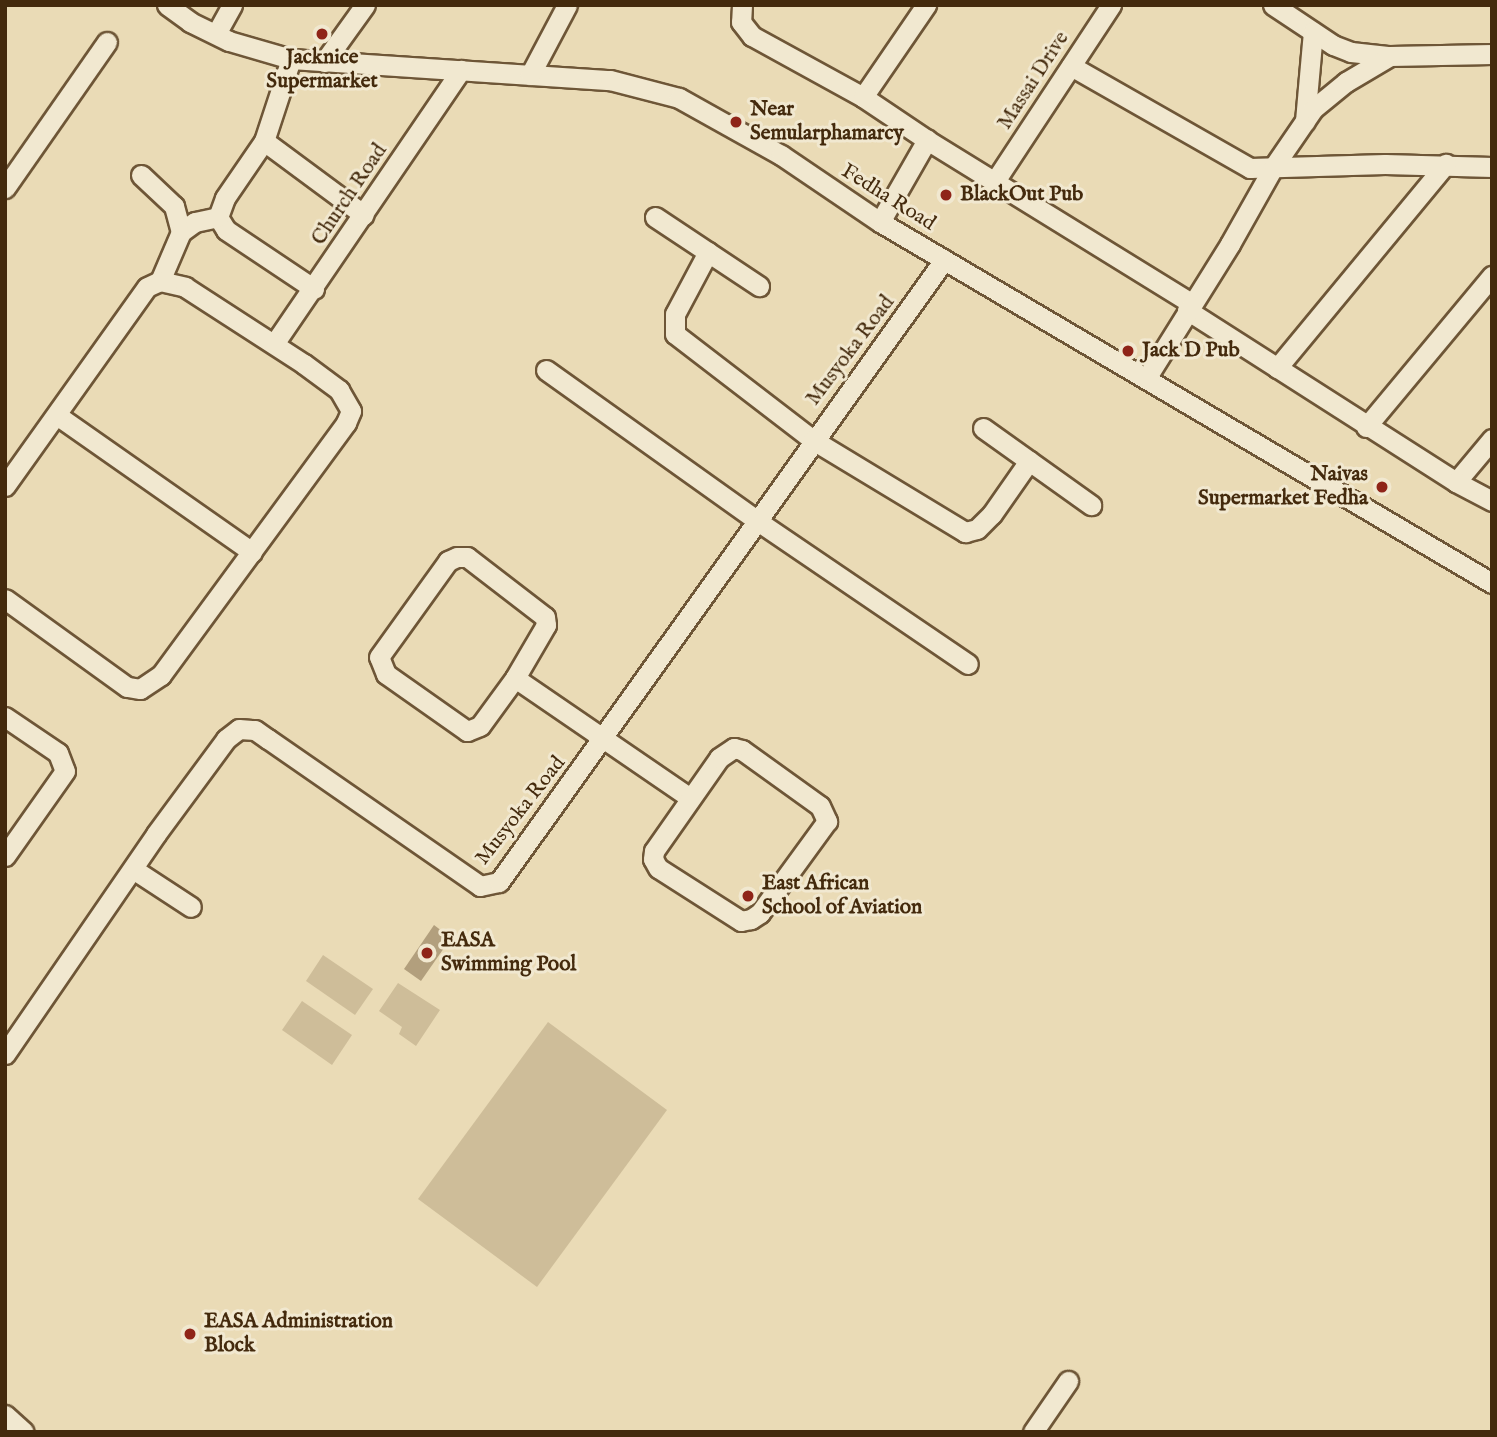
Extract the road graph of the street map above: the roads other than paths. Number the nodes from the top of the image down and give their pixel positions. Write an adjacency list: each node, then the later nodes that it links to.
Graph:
1 (167, 5): 10 (street, Fedha Road)
2 (232, 5): 10 (street)
3 (365, 5): 15 (street)
4 (567, 5): 18 (street)
5 (742, 5): 19 (street)
6 (926, 5): 19 (street)
7 (1111, 5): 16 (street, Massai Drive)
8 (1273, 5): 9 (street)
9 (1313, 32): 13 (street); 20 (street)
10 (216, 34): 14 (street, Fedha Road)
11 (107, 42): 28 (street)
12 (1492, 54): 13 (street)
13 (1390, 56): 20 (street)
14 (291, 59): 15 (street, Fedha Road); 22 (street)
15 (324, 62): 17 (street, Fedha Road)
16 (1071, 66): 24 (street); 27 (street, Massai Drive)
17 (461, 69): 18 (street, Fedha Road); 29 (street, Church Road)
18 (530, 75): 32 (street, Fedha Road)
19 (863, 97): 21 (street)
20 (1305, 121): 24 (street)
21 (927, 140): 27 (street); 32 (street)
22 (264, 141): 29 (street); 30 (street)
23 (1446, 164): 24 (street); 25 (street); 42 (street)
24 (1274, 166): 40 (street)
25 (1492, 167)
26 (141, 175): 33 (street)
27 (995, 181): 40 (street)
28 (5, 188)
29 (364, 215): 39 (street, Church Road)
30 (218, 217): 33 (street); 39 (street)
31 (655, 217): 34 (street)
32 (880, 222): 35 (street, Fedha Road)
33 (181, 232): 37 (street)
34 (708, 252): 38 (street); 49 (street)
35 (944, 260): 44 (street, Fedha Road); 49 (street, Musyoka Road)
36 (1492, 276): 46 (street)
37 (160, 281): 41 (street); 45 (street)
38 (759, 286)
39 (314, 289): 41 (street, Church Road)
40 (1189, 307): 42 (street); 44 (street)
41 (274, 344): 56 (street)
42 (1277, 368): 46 (street)
43 (545, 370): 55 (street)
44 (1147, 377): 57 (street, Fedha Road)
45 (58, 416): 52 (street); 56 (street)
46 (1366, 427): 51 (street)
47 (983, 428): 50 (street)
48 (1492, 439): 51 (street)
49 (814, 440): 50 (street); 55 (street, Musyoka Road)
50 (1029, 461): 54 (street)
51 (1456, 482): 53 (street)
52 (5, 486)
53 (1492, 501)
54 (1091, 505)
55 (756, 520): 59 (street); 62 (street, Musyoka Road)
56 (252, 552): 58 (street)
57 (1492, 583)
58 (5, 599)
59 (968, 664)
60 (515, 678): 60 (street); 62 (street)
61 (5, 717): 64 (street)
62 (605, 737): 63 (street); 65 (street, Musyoka Road)
63 (690, 798): 63 (street)
64 (5, 856)
65 (133, 869): 66 (street); 67 (street, Musyoka Road)
66 (191, 906)
67 (5, 1054)
68 (1068, 1381): 71 (street)
69 (5, 1415): 70 (street)
70 (24, 1432)
71 (1033, 1432)

